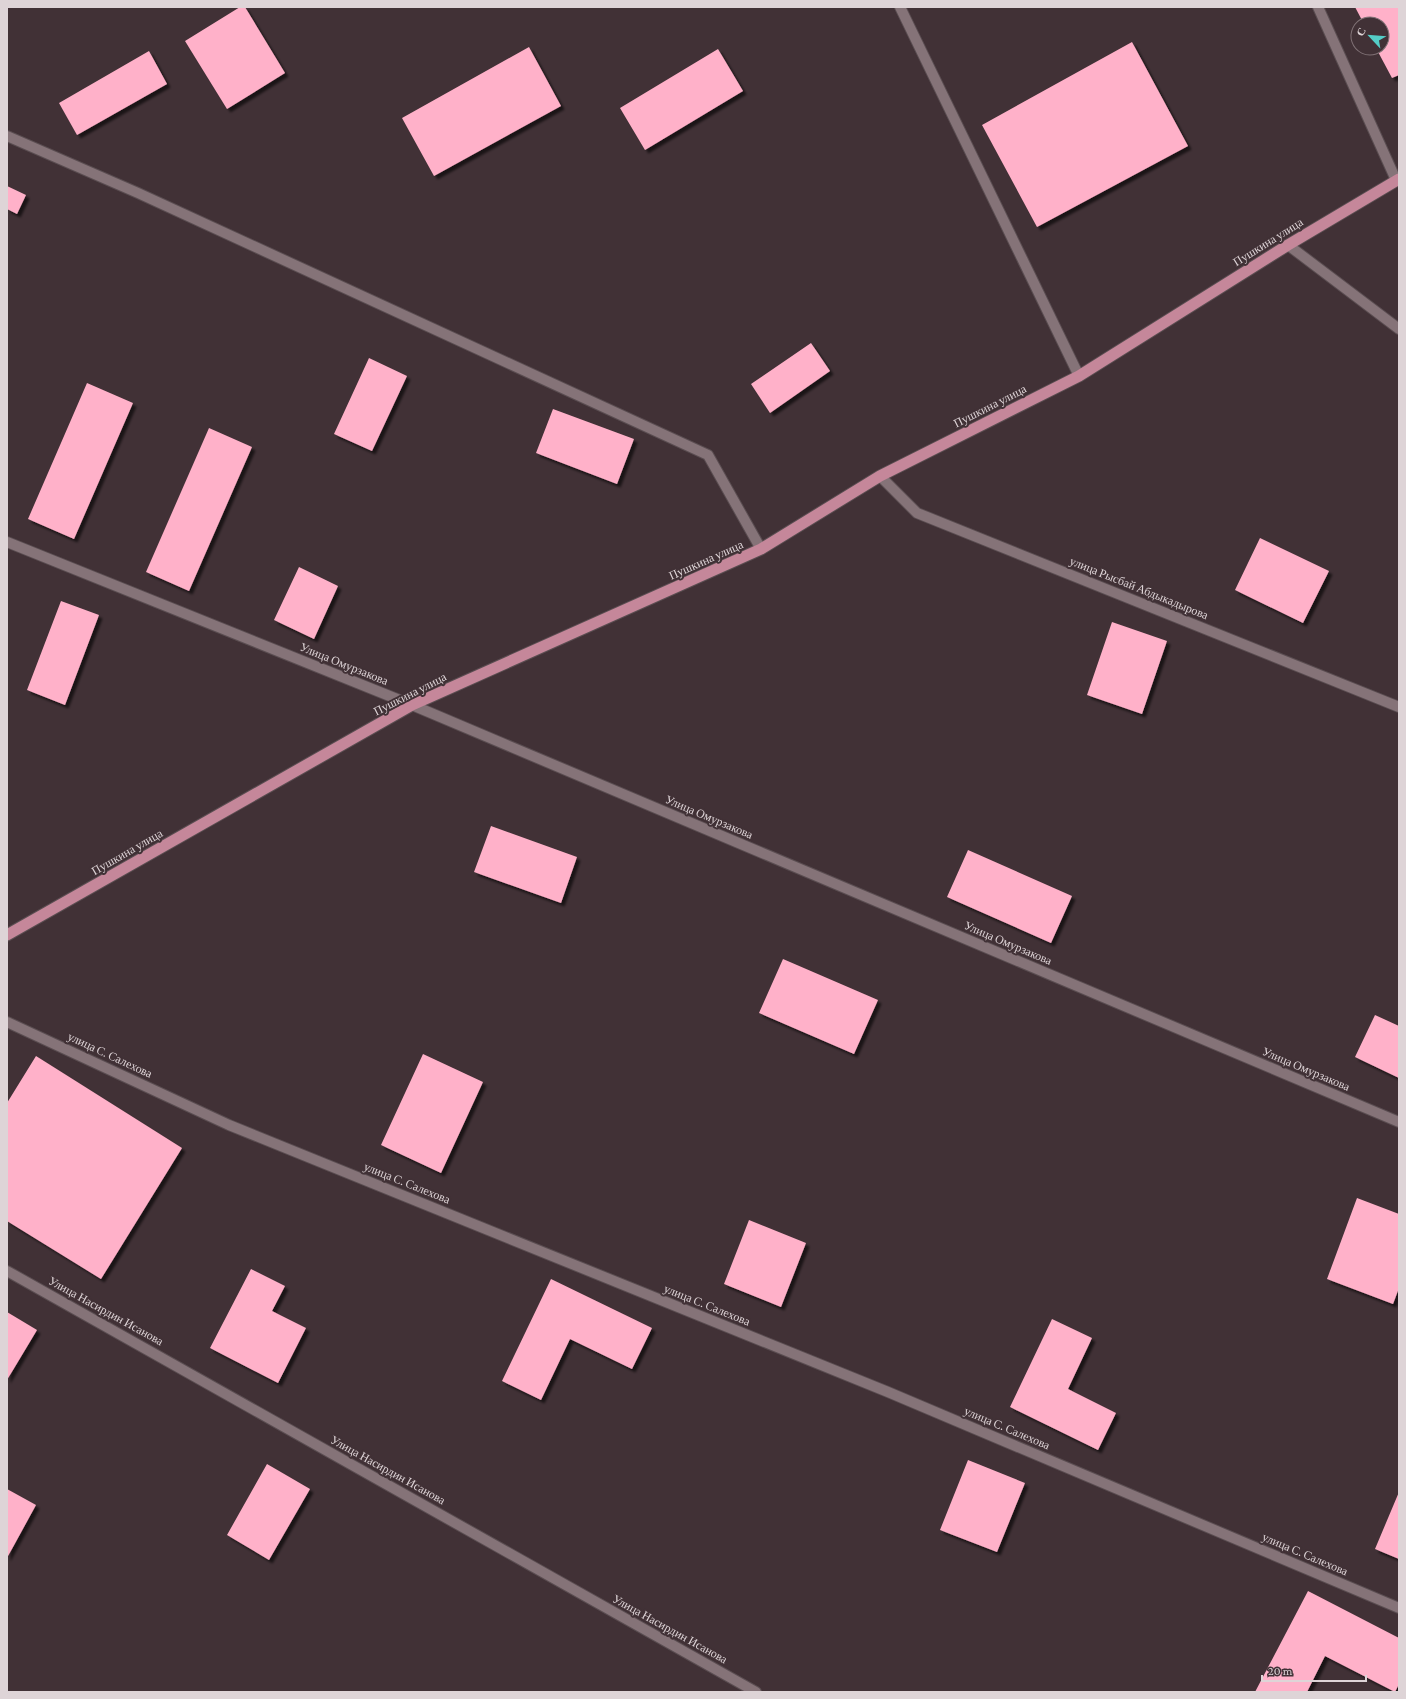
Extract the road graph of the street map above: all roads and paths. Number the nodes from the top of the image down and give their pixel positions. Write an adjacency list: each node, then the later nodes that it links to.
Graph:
1 (900, 7): 7 (street)
2 (1318, 7): 4 (street)
3 (7, 136): 10 (street)
4 (1398, 179): 5 (highway, Пушкина улица)
5 (1288, 245): 6 (street); 7 (highway, Пушкина улица)
6 (1399, 329)
7 (1079, 376): 8 (highway, Пушкина улица)
8 (880, 476): 10 (highway, Пушкина улица); 12 (street, улица Рысбай Абдыкадырова)
9 (7, 542): 11 (street, Улица Омурзакова)
10 (761, 549): 11 (highway, Пушкина улица)
11 (412, 705): 13 (highway, Пушкина улица); 15 (street, Улица Омурзакова)
12 (1399, 708)
13 (7, 935)
14 (7, 1022): 17 (street, улица С. Салехова)
15 (1399, 1122)
16 (7, 1271): 18 (street, Улица Насирдин Исанова)
17 (1399, 1608)
18 (756, 1692)

